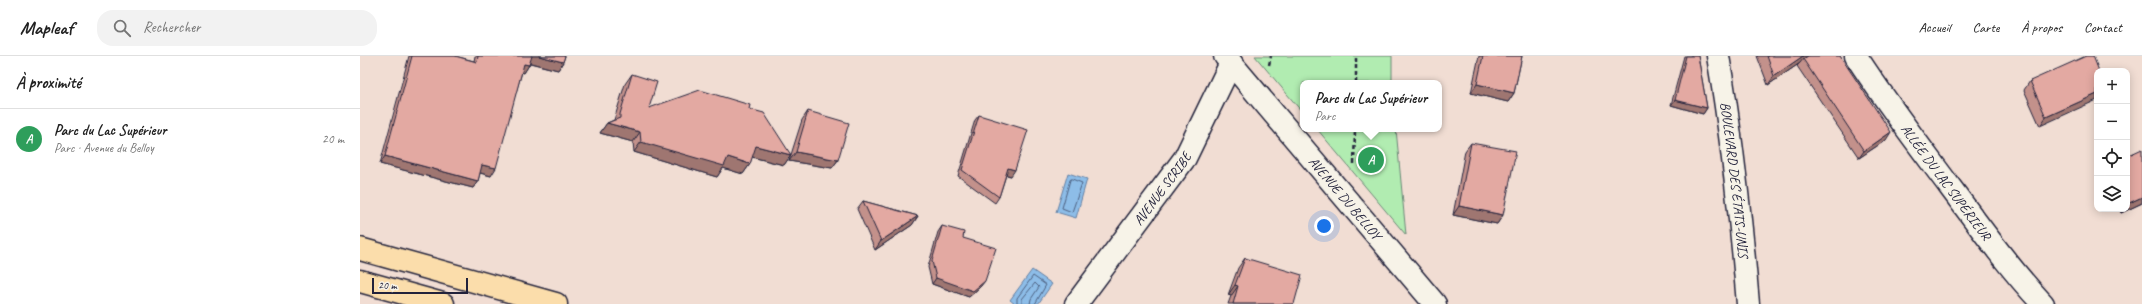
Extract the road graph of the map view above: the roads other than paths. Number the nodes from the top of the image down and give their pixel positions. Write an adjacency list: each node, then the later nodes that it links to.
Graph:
1 (1718, 56): 10 (street, BOULEVARD DES ÉTATS-UNIS)
2 (1856, 56): 11 (street, ALLÉE DU LAC SUPÉRIEUR)
3 (1228, 59): 8 (street, AVENUE SCRIBE); 9 (street, AVENUE DU BELLOY)
4 (360, 249): 7 (main road)
5 (360, 281): 6 (main road)
6 (443, 304)
7 (556, 304)
8 (1076, 304)
9 (1435, 304)
10 (1748, 304)
11 (2043, 304)

